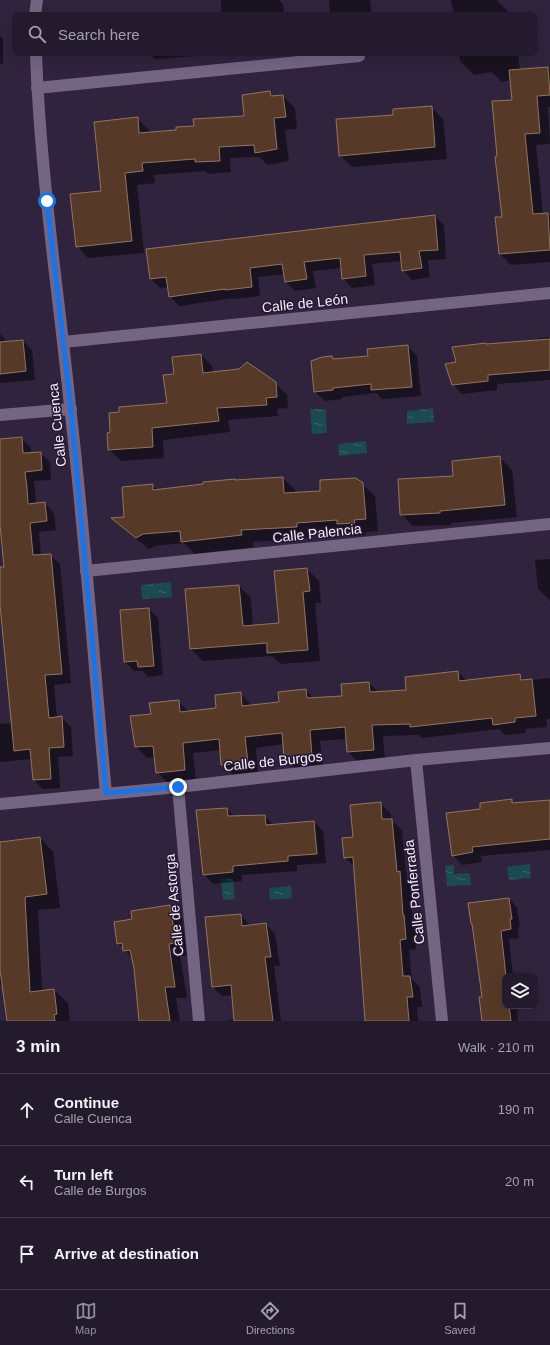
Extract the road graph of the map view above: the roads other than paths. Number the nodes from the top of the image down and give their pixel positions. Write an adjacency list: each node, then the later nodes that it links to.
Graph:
1 (37, 0): 2 (street)
2 (35, 12)
3 (36, 56): 5 (street, Calle Cuenca)
4 (359, 56): 5 (street)
5 (37, 88): 7 (street, Calle Cuenca)
6 (550, 293): 7 (street, Calle de León)
7 (63, 342): 8 (street, Calle Cuenca)
8 (71, 409): 9 (street); 11 (street, Calle Cuenca)
9 (0, 415)
10 (550, 524): 11 (street, Calle Palencia)
11 (86, 571): 15 (street, Calle Cuenca)
12 (550, 748): 13 (street, Calle de Burgos)
13 (416, 760): 14 (street, Calle de Burgos); 18 (street, Calle Ponferrada)
14 (178, 787): 15 (street, Calle de Burgos); 17 (street, Calle de Astorga)
15 (106, 793): 16 (street, Calle de Burgos)
16 (0, 804)
17 (200, 1021)
18 (442, 1021)

